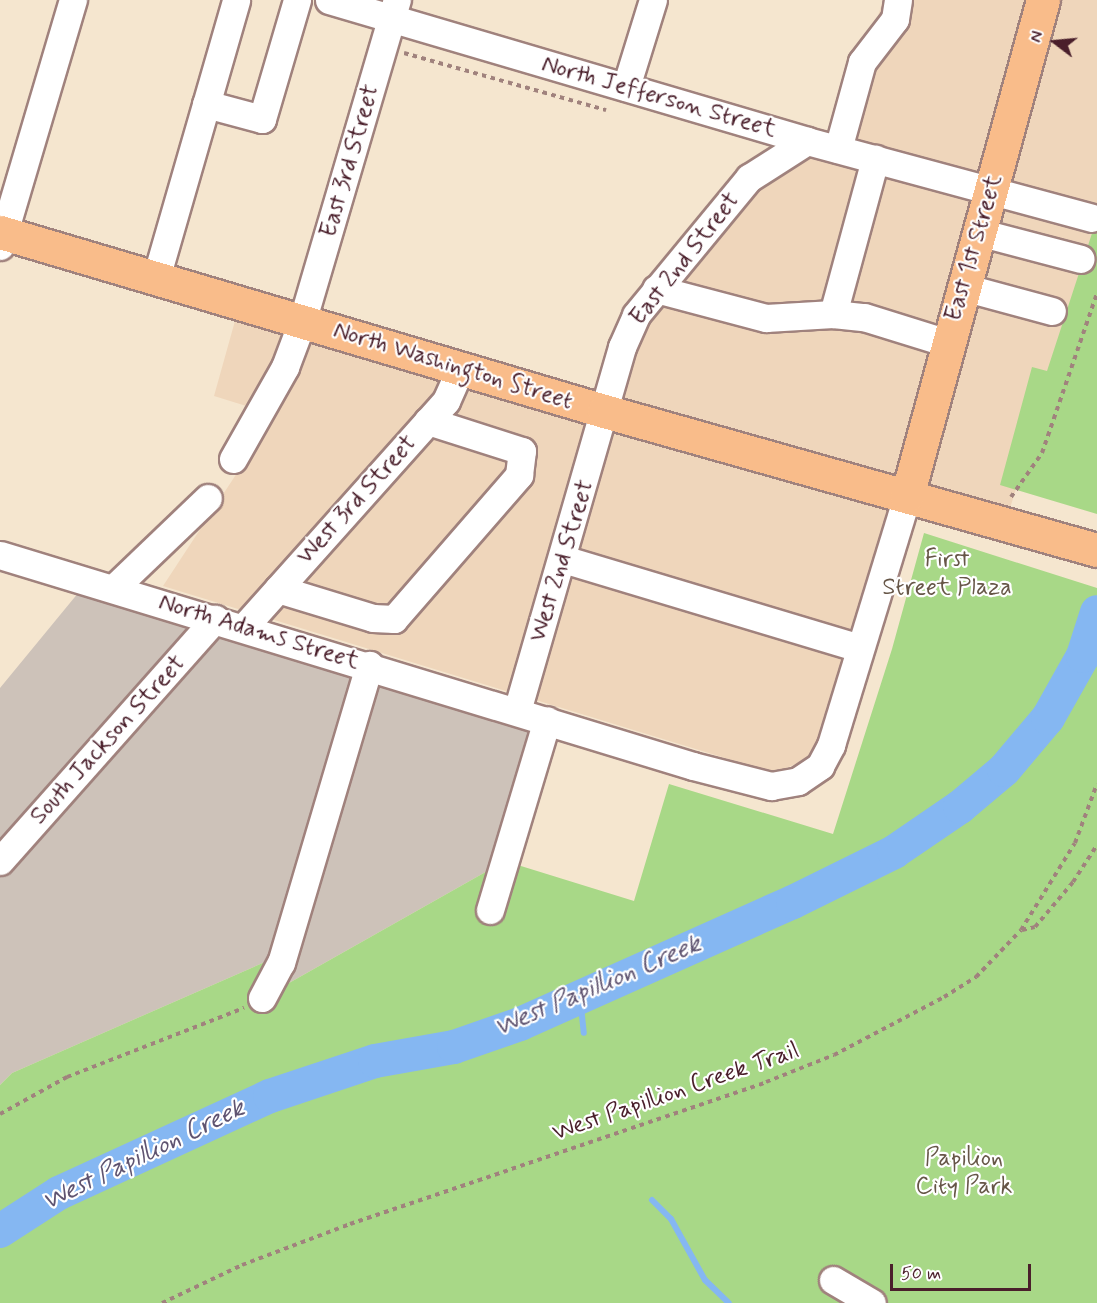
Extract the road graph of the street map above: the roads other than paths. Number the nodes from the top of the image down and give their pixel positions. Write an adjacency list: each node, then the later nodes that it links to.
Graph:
1 (73, 0): 15 (street)
2 (236, 0): 10 (street)
3 (297, 0): 10 (street)
4 (329, 0): 8 (street, North Jefferson Street)
5 (653, 0): 9 (street)
6 (898, 0): 13 (street)
7 (1043, 0): 17 (main road, East 1st Street)
8 (395, 9): 9 (street, North Jefferson Street); 27 (street, East 3rd Street)
9 (626, 87): 11 (street, North Jefferson Street)
10 (206, 104): 22 (street)
11 (765, 129): 12 (street, North Jefferson Street); 16 (street)
12 (807, 141): 13 (street, North Jefferson Street); 16 (street)
13 (838, 149): 14 (street, North Jefferson Street)
14 (875, 159): 17 (street, North Jefferson Street); 26 (street)
15 (11, 168): 20 (street)
16 (749, 178): 24 (street, East 2nd Street)
17 (990, 191): 18 (street, North Jefferson Street); 19 (main road, East 1st Street)
18 (1092, 218)
19 (978, 232): 21 (street); 23 (main road, East 1st Street)
20 (1, 237): 22 (main road, North Washington Street)
21 (1081, 259)
22 (156, 278): 27 (main road, North Washington Street)
23 (963, 287): 25 (street); 28 (main road, East 1st Street)
24 (656, 289): 26 (street); 30 (street, East 2nd Street)
25 (1052, 311)
26 (833, 314): 28 (street)
27 (303, 322): 29 (main road, North Washington Street); 32 (street, East 3rd Street)
28 (948, 342): 33 (main road, East 1st Street)
29 (461, 369): 30 (main road, North Washington Street); 31 (street, West 3rd Street)
30 (604, 411): 33 (main road, North Washington Street); 37 (street, West 2nd Street)
31 (428, 421): 39 (street, West 3rd Street); 39 (street)
32 (233, 459)
33 (906, 496): 35 (main road, North Washington Street); 42 (street)
34 (208, 498): 38 (street)
35 (1097, 549)
36 (0, 555): 38 (street, North Adams Street)
37 (564, 560): 42 (street); 44 (street, West 2nd Street)
38 (114, 588): 40 (street, North Adams Street)
39 (278, 589): 41 (street, West 3rd Street)
40 (215, 619): 41 (street, North Adams Street); 46 (street, South Jackson Street)
41 (244, 627): 43 (street, North Adams Street)
42 (860, 648): 45 (street)
43 (369, 665): 44 (street, North Adams Street); 48 (street)
44 (517, 711): 45 (street, North Adams Street)
45 (548, 720): 47 (street)
46 (0, 861)
47 (490, 910)
48 (261, 998)
49 (833, 1280): 50 (street)
50 (872, 1303)

